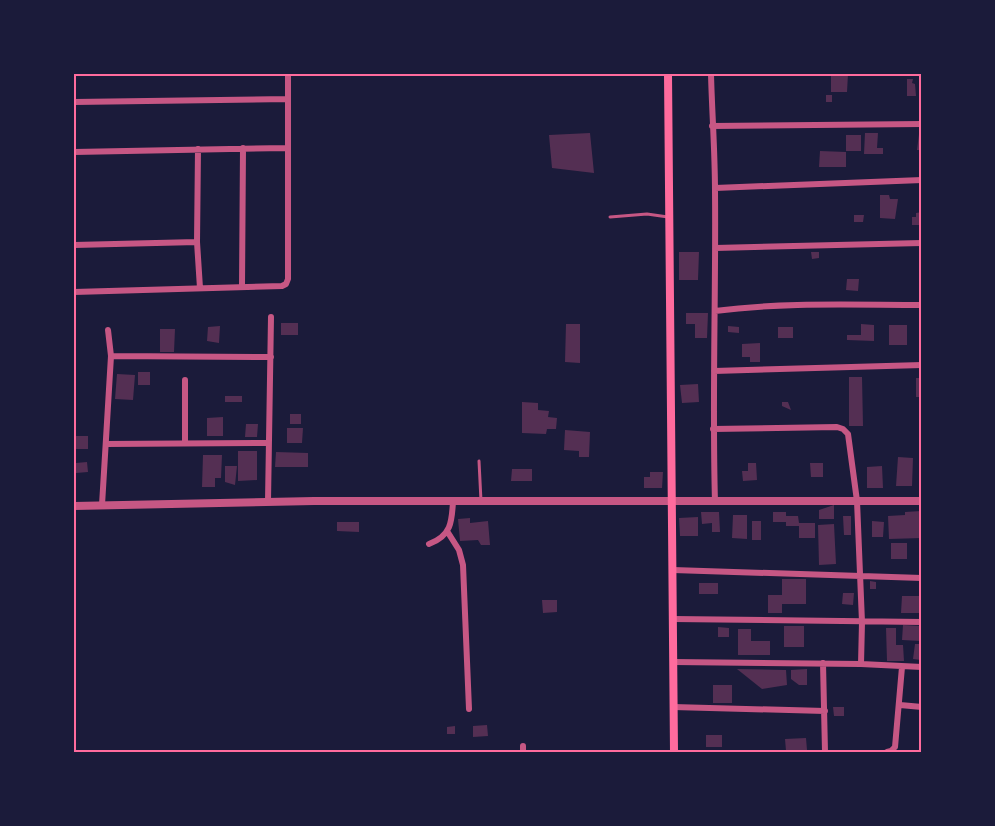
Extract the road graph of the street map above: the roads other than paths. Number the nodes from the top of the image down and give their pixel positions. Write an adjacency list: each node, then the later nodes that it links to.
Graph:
1 (288, 74): 4 (street)
2 (668, 74): 15 (main road)
3 (711, 74): 7 (street)
4 (288, 99): 5 (street); 9 (street)
5 (74, 102)
6 (921, 124): 7 (street)
7 (712, 126): 13 (street)
8 (243, 148): 9 (street); 10 (street); 20 (street)
9 (287, 148): 20 (street)
10 (198, 149): 11 (street); 16 (street)
11 (74, 152)
12 (921, 180): 13 (street)
13 (716, 188): 19 (street)
14 (610, 217): 15 (lane)
15 (669, 217): 40 (main road)
16 (197, 242): 18 (street); 21 (street)
17 (921, 243): 19 (street)
18 (74, 245)
19 (716, 248): 24 (street)
20 (242, 287): 21 (street)
21 (200, 288): 22 (street)
22 (74, 292)
23 (921, 305): 24 (street)
24 (716, 311): 30 (street)
25 (271, 317): 28 (street)
26 (108, 330): 27 (street)
27 (111, 356): 28 (street); 35 (street)
28 (271, 357): 34 (street)
29 (921, 365): 30 (street)
30 (714, 370): 32 (street)
31 (185, 380): 33 (street)
32 (713, 429): 41 (street); 43 (street)
33 (185, 443): 34 (street); 35 (street)
34 (268, 443): 37 (street)
35 (106, 444): 44 (street)
36 (479, 461): 39 (lane)
37 (268, 501): 38 (street); 44 (street)
38 (453, 501): 39 (street); 46 (street)
39 (481, 501): 40 (street)
40 (672, 501): 43 (street); 48 (main road)
41 (857, 501): 42 (street); 43 (street); 49 (street)
42 (921, 501)
43 (714, 502)
44 (102, 505): 45 (street)
45 (74, 506)
46 (447, 531): 47 (street); 62 (street)
47 (429, 544)
48 (673, 570): 49 (street); 51 (main road)
49 (859, 577): 50 (street); 52 (street)
50 (921, 578)
51 (673, 619): 52 (street); 54 (main road)
52 (862, 622): 53 (street); 56 (street)
53 (921, 622)
54 (673, 662): 55 (street); 60 (main road)
55 (823, 663): 56 (street); 63 (street)
56 (861, 664): 57 (street)
57 (902, 667): 58 (street); 59 (street)
58 (921, 667)
59 (900, 705): 61 (street); 66 (street)
60 (673, 707): 63 (street); 64 (main road)
61 (921, 707)
62 (469, 709)
63 (825, 711): 65 (street)
64 (674, 753)
65 (825, 753)
66 (886, 753)

